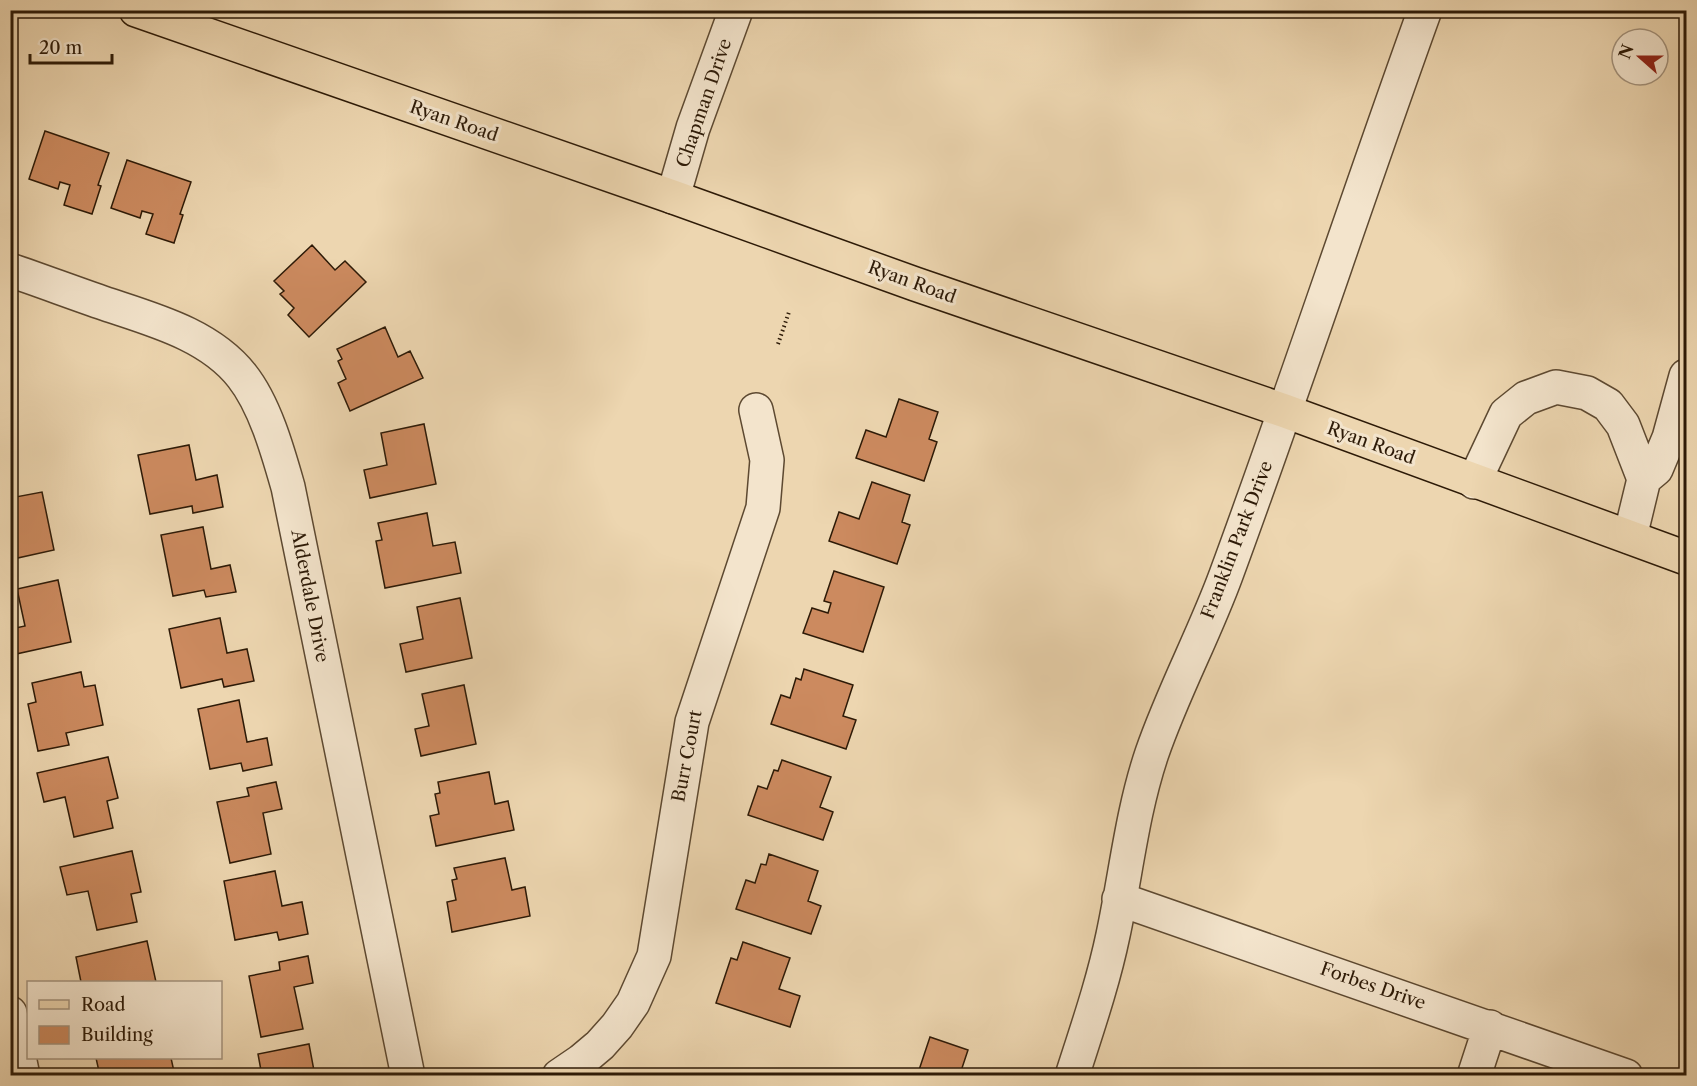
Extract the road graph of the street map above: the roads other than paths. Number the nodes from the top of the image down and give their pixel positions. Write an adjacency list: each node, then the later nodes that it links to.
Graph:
1 (136, 10): 4 (main road, Ryan Road)
2 (736, 10): 4 (street, Chapman Drive)
3 (1425, 10): 8 (street, Franklin Park Drive)
4 (673, 197): 8 (main road, Ryan Road)
5 (10, 270): 17 (street, Alderdale Drive)
6 (1686, 376): 9 (street)
7 (756, 410): 18 (street, Burr Court)
8 (1285, 411): 10 (main road, Ryan Road); 13 (street, Franklin Park Drive)
9 (1644, 479): 10 (street); 11 (street)
10 (1474, 482): 11 (main road, Ryan Road)
11 (1630, 537): 12 (main road, Ryan Road)
12 (1686, 558)
13 (1119, 899): 15 (street, Forbes Drive); 19 (street, Franklin Park Drive)
14 (10, 1013): 16 (street)
15 (1491, 1027): 20 (street); 21 (street, Forbes Drive)
16 (23, 1076)
17 (408, 1076)
18 (559, 1076)
19 (1072, 1076)
20 (1474, 1076)
21 (1626, 1076)

